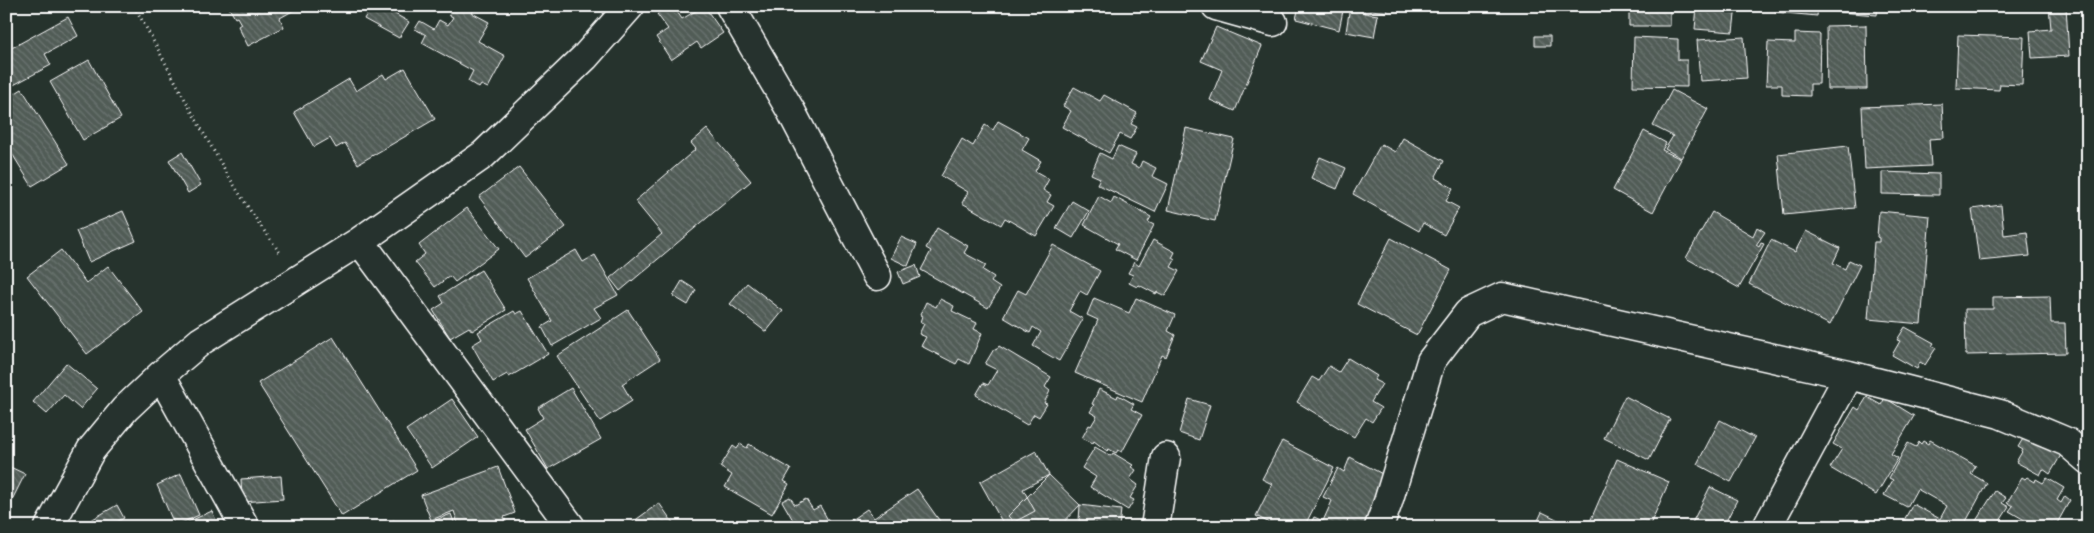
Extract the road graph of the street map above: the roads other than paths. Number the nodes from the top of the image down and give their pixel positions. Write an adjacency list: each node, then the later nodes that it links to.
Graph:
1 (630, 6): 5 (street)
2 (730, 6): 6 (street)
3 (1216, 6): 4 (street)
4 (1273, 22)
5 (360, 241): 8 (street); 13 (street)
6 (877, 276)
7 (1849, 375): 10 (street); 15 (street); 16 (street)
8 (161, 376): 11 (street); 12 (street)
9 (1166, 457): 14 (street)
10 (2088, 460)
11 (49, 527)
12 (246, 527)
13 (571, 527)
14 (1155, 527)
15 (1379, 527)
16 (1767, 527)

